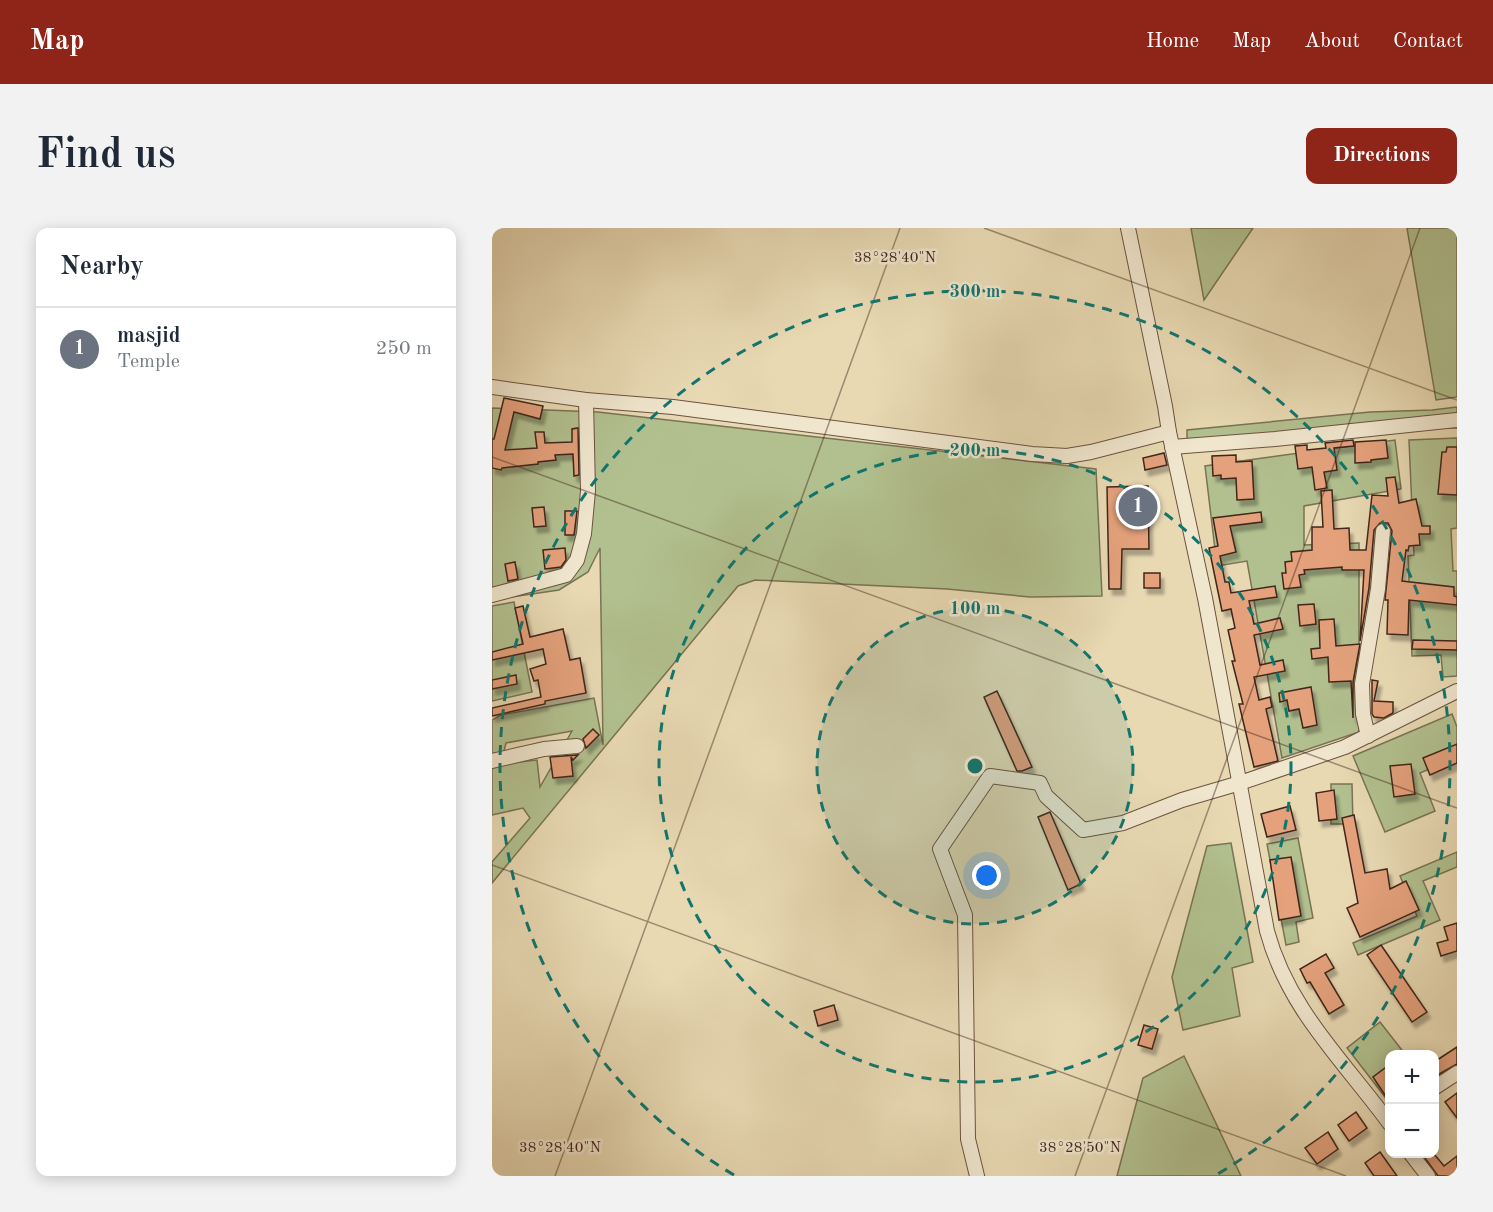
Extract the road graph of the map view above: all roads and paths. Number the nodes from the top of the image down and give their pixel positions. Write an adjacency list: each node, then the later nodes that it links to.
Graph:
1 (1128, 228): 5 (street)
2 (492, 387): 3 (street)
3 (586, 400): 5 (street); 8 (street)
4 (1457, 420): 6 (street)
5 (1169, 432): 6 (street)
6 (1172, 447): 13 (street)
7 (1383, 531): 10 (street)
8 (492, 595)
9 (1457, 691): 10 (street)
10 (1368, 736): 13 (street)
11 (576, 746): 12 (street)
12 (492, 761)
13 (1240, 783): 16 (street); 18 (street)
14 (1457, 1073): 15 (street)
15 (1439, 1085)
16 (1385, 1116)
17 (1414, 1158): 19 (street)
18 (977, 1176)
19 (1428, 1176)

